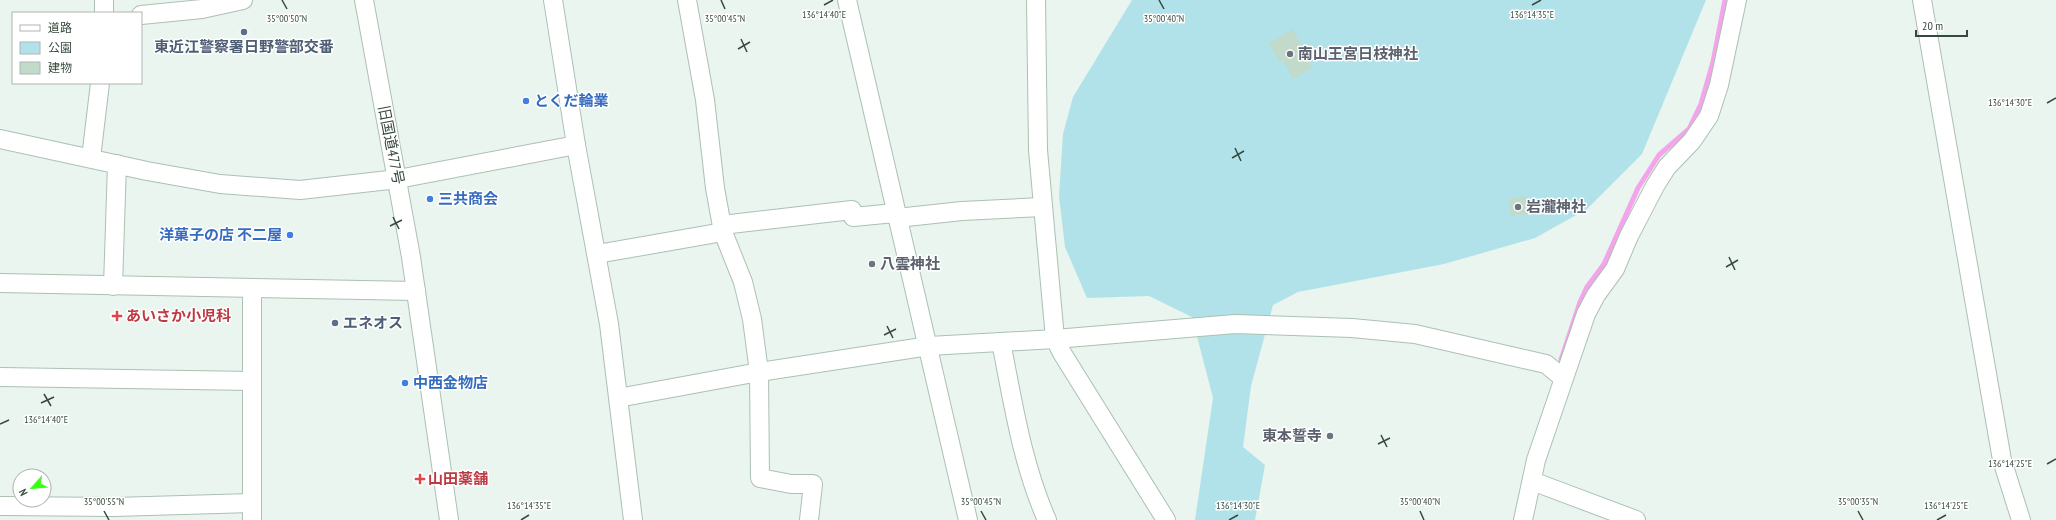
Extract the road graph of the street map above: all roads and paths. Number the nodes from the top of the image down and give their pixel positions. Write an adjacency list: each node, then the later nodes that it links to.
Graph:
1 (104, 0): 10 (street)
2 (243, 0): 11 (street)
3 (364, 0): 17 (street, 旧国道477号)
4 (553, 0): 14 (street)
5 (687, 0): 20 (street)
6 (847, 0): 19 (street)
7 (1036, 0): 18 (street)
8 (1738, 0): 31 (street)
9 (1922, 0): 46 (street)
10 (104, 12)
11 (142, 15)
12 (100, 84): 15 (street)
13 (0, 139): 15 (street)
14 (576, 145): 17 (street); 21 (street)
15 (91, 158): 16 (street)
16 (117, 164): 17 (street); 23 (street)
17 (398, 179): 25 (street, 旧国道477号)
18 (1044, 208): 19 (street); 26 (street)
19 (896, 216): 20 (street); 28 (street)
20 (723, 228): 21 (street); 29 (street)
21 (597, 254): 33 (street)
22 (0, 284): 23 (street)
23 (113, 286): 24 (street)
24 (252, 288): 25 (street); 32 (street)
25 (416, 292): 38 (street, 旧国道477号)
26 (1055, 339): 27 (street); 31 (street); 43 (street)
27 (1001, 342): 28 (street); 42 (street)
28 (929, 346): 29 (street); 41 (street)
29 (759, 372): 33 (street); 40 (street)
30 (0, 377): 32 (street)
31 (1563, 378): 34 (street)
32 (252, 381): 36 (street)
33 (618, 398): 39 (street)
34 (1532, 481): 44 (street); 45 (street)
35 (0, 506): 37 (street)
36 (252, 512): 37 (street)
37 (114, 513)
38 (449, 520)
39 (633, 520)
40 (809, 520)
41 (968, 520)
42 (1047, 520)
43 (1166, 520)
44 (1523, 520)
45 (1636, 520)
46 (2021, 520)

